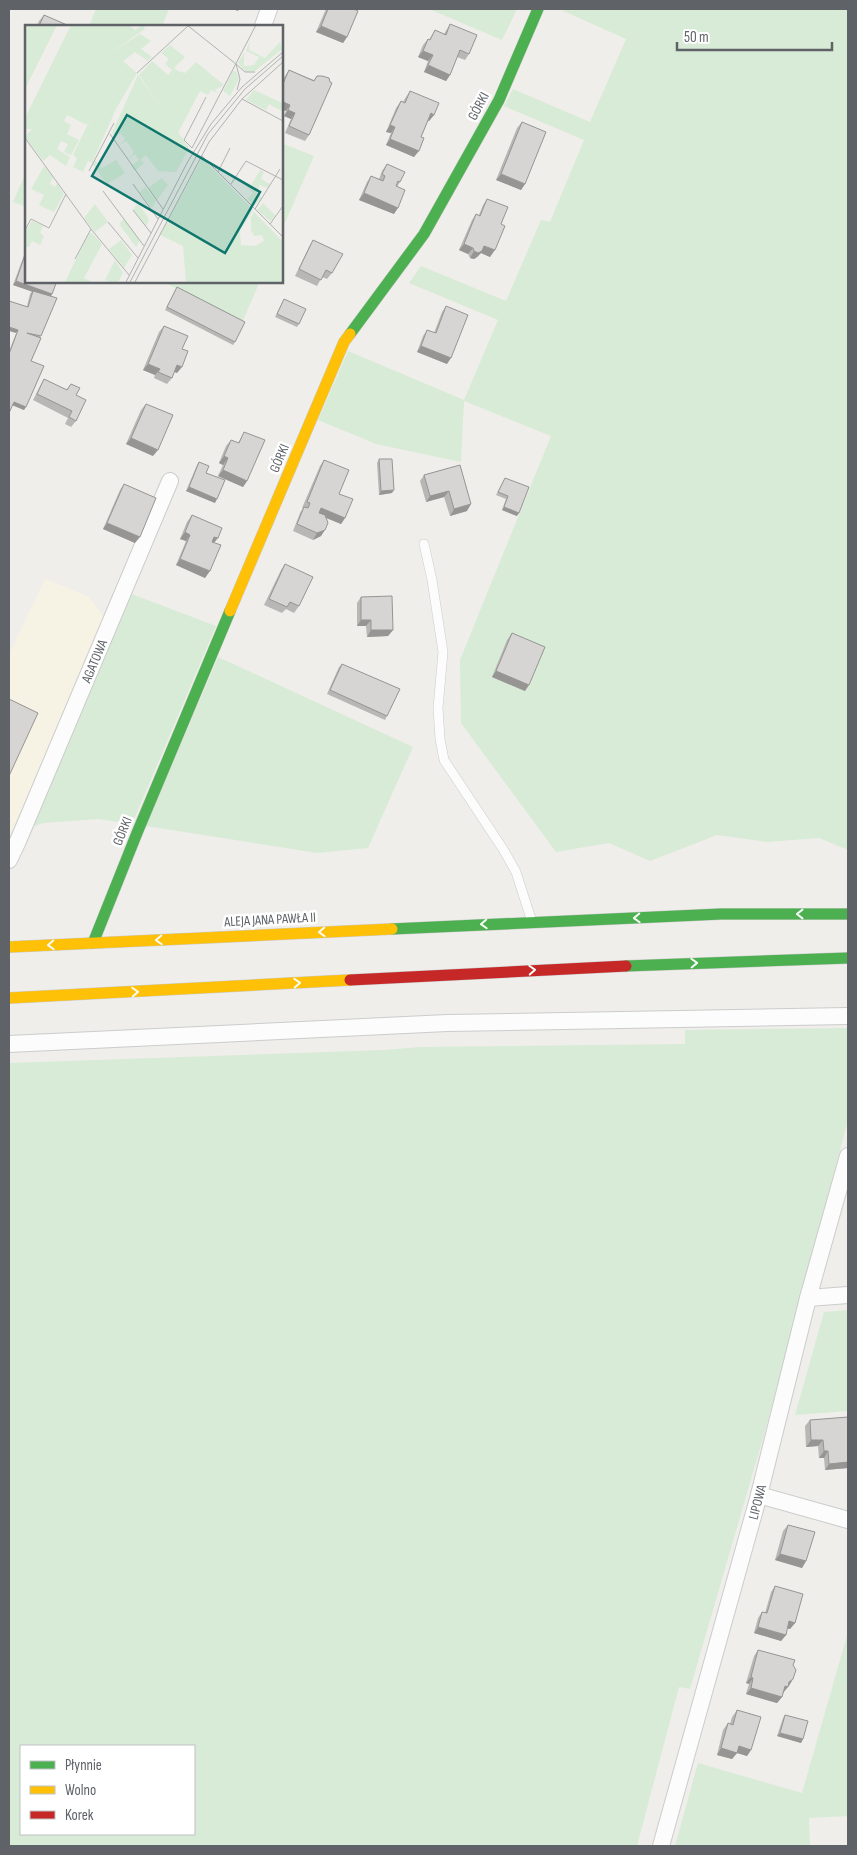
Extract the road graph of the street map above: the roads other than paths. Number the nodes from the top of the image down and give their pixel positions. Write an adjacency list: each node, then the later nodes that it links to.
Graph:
1 (270, 9): 3 (street)
2 (538, 9): 9 (main road, GÓRKI)
3 (263, 25)
4 (170, 481): 6 (street, AGATOWA)
5 (424, 544): 8 (lane)
6 (9, 860)
7 (848, 914): 8 (main road, ALEJA JANA PAWŁA II, one-way to 8)
8 (532, 922): 9 (main road, ALEJA JANA PAWŁA II, one-way to 9)
9 (93, 943): 10 (main road, ALEJA JANA PAWŁA II, one-way to 10)
10 (9, 947)
11 (848, 958): 12 (main road, one-way to 11)
12 (9, 998)
13 (848, 1016): 14 (street)
14 (9, 1044)
15 (848, 1156): 17 (street, LIPOWA)
16 (848, 1295): 17 (street)
17 (808, 1298): 18 (street, LIPOWA)
18 (759, 1495): 19 (street); 20 (street, LIPOWA)
19 (848, 1520)
20 (661, 1846)

